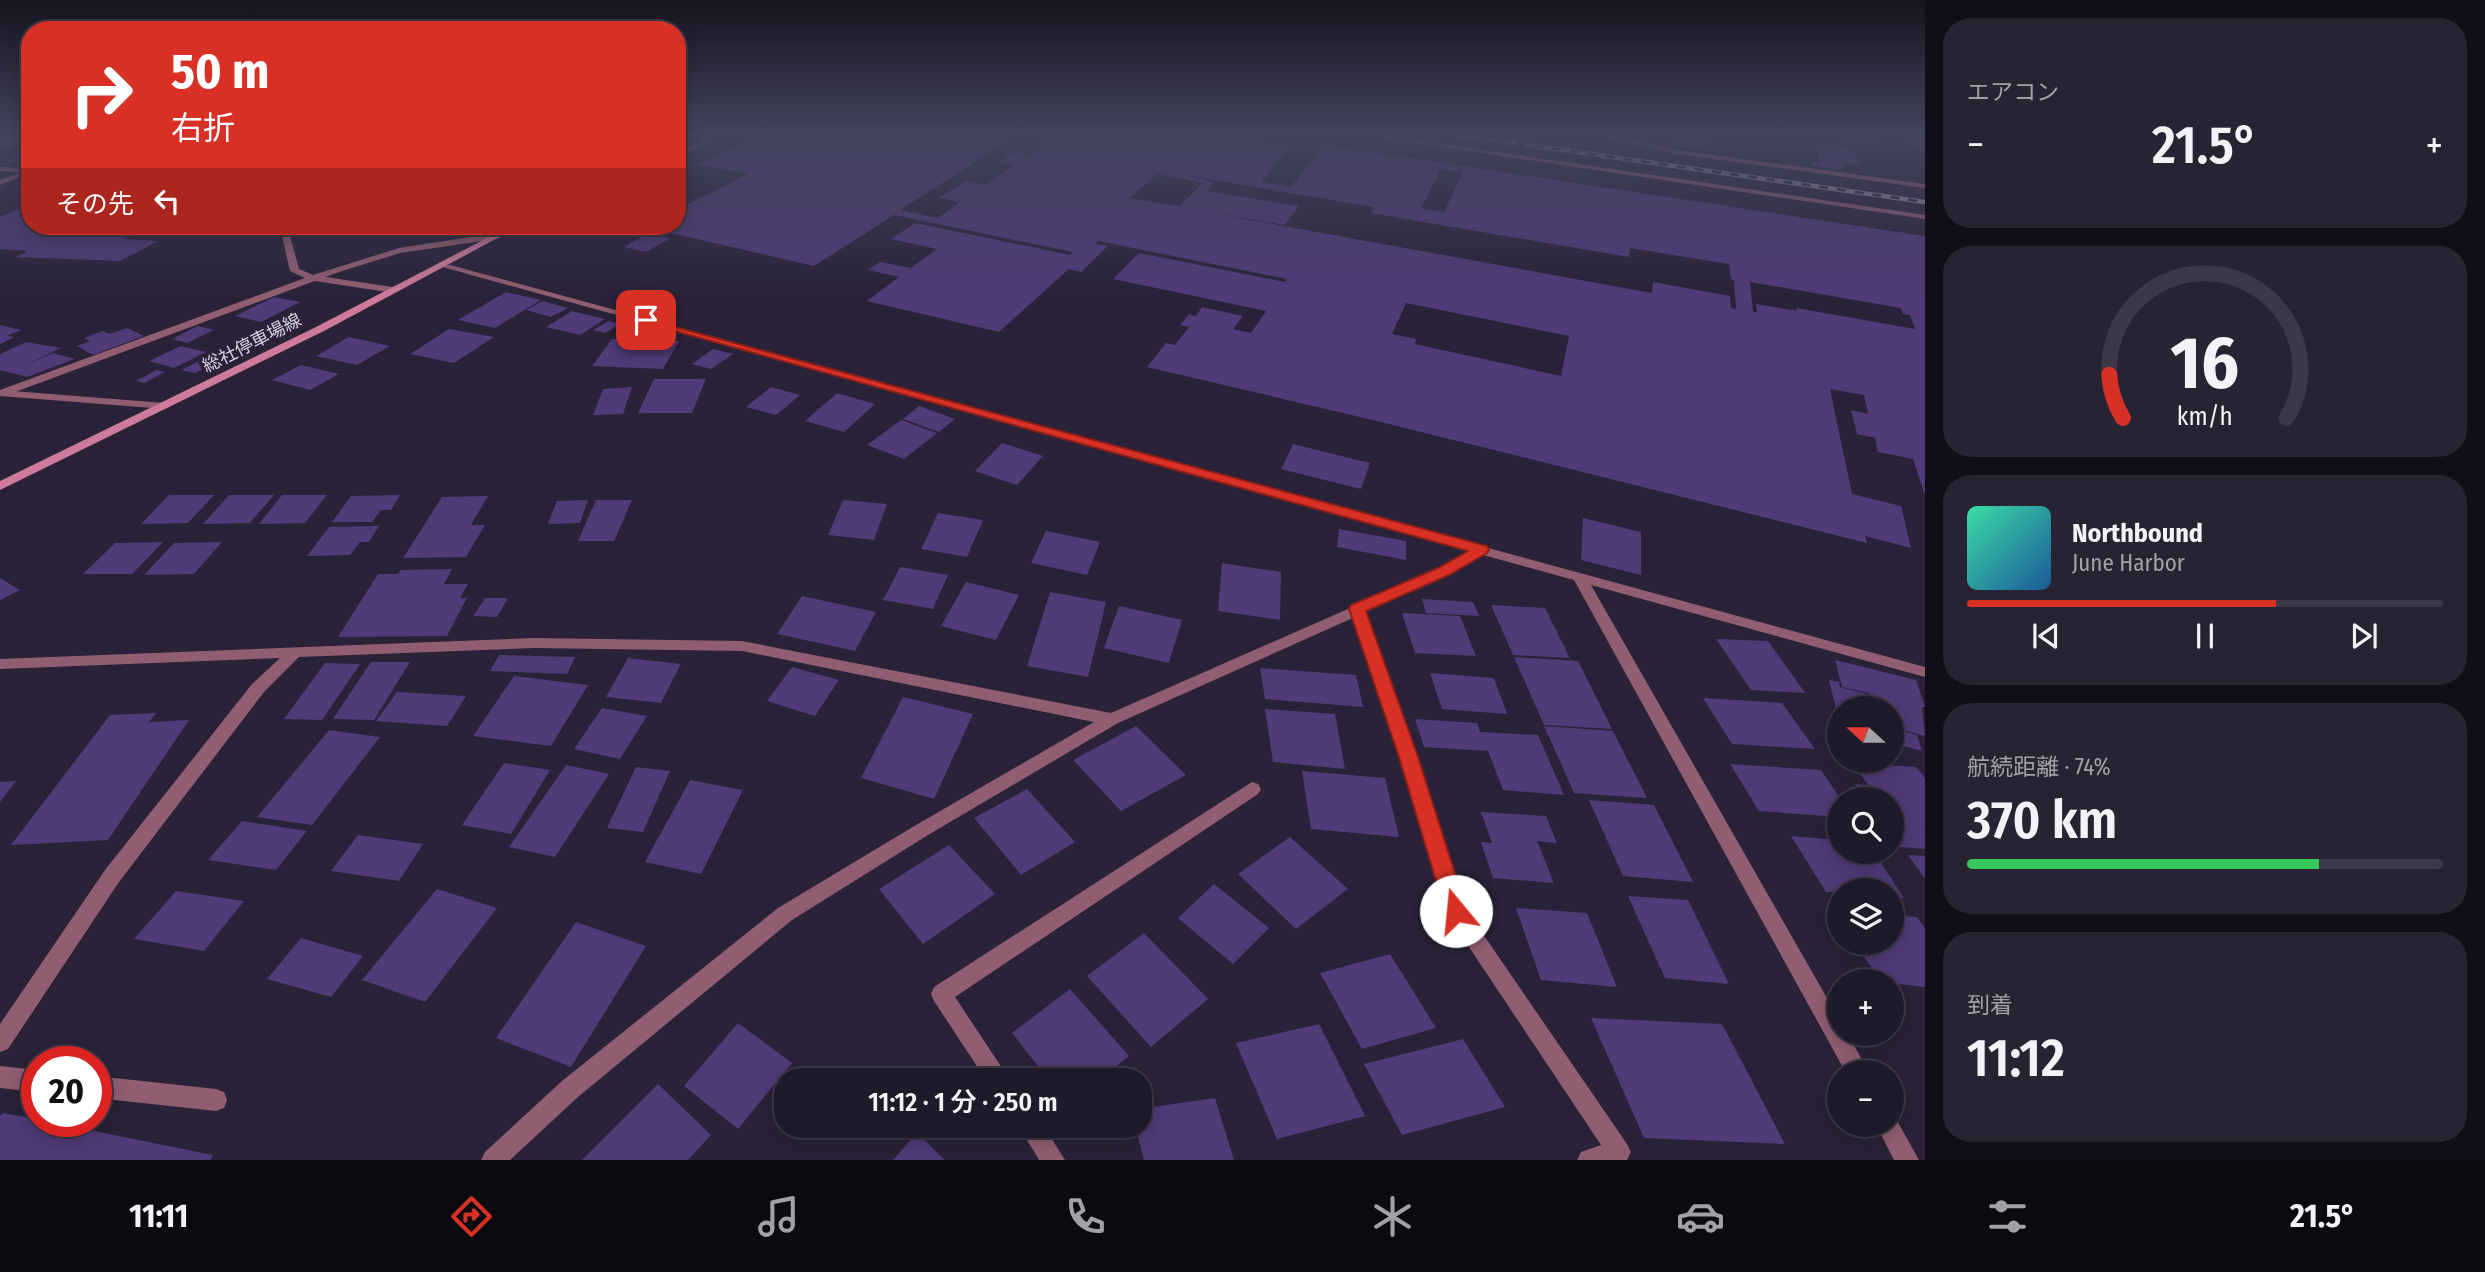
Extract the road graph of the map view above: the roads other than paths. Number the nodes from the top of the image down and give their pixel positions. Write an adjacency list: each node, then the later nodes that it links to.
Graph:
1 (1721, 187): 2 (street)
2 (1925, 217)
3 (288, 235): 7 (street)
4 (499, 235): 5 (street)
5 (496, 236): 6 (main road, 総社停車場線); 7 (street)
6 (442, 264): 8 (main road, 総社停車場線); 12 (street)
7 (312, 278): 8 (street); 9 (street)
8 (393, 290): 10 (main road, 総社停車場線)
9 (1, 393): 10 (street)
10 (165, 406): 11 (main road, 総社停車場線)
11 (0, 486)
12 (1482, 550): 13 (street); 14 (street)
13 (1579, 576): 17 (street); 21 (street)
14 (1357, 609): 18 (street); 31 (street)
15 (297, 651): 16 (street); 18 (street); 20 (street)
16 (0, 664)
17 (1925, 672)
18 (1112, 719): 29 (street)
19 (1252, 789): 22 (street)
20 (0, 1042)
21 (1851, 1060)
22 (991, 1068)
23 (0, 1077): 24 (street)
24 (21, 1079)
25 (112, 1089): 26 (street)
26 (216, 1100)
27 (1894, 1137): 32 (street)
28 (1038, 1138): 30 (street)
29 (493, 1160)
30 (1052, 1160)
31 (1589, 1160)
32 (1907, 1160)

